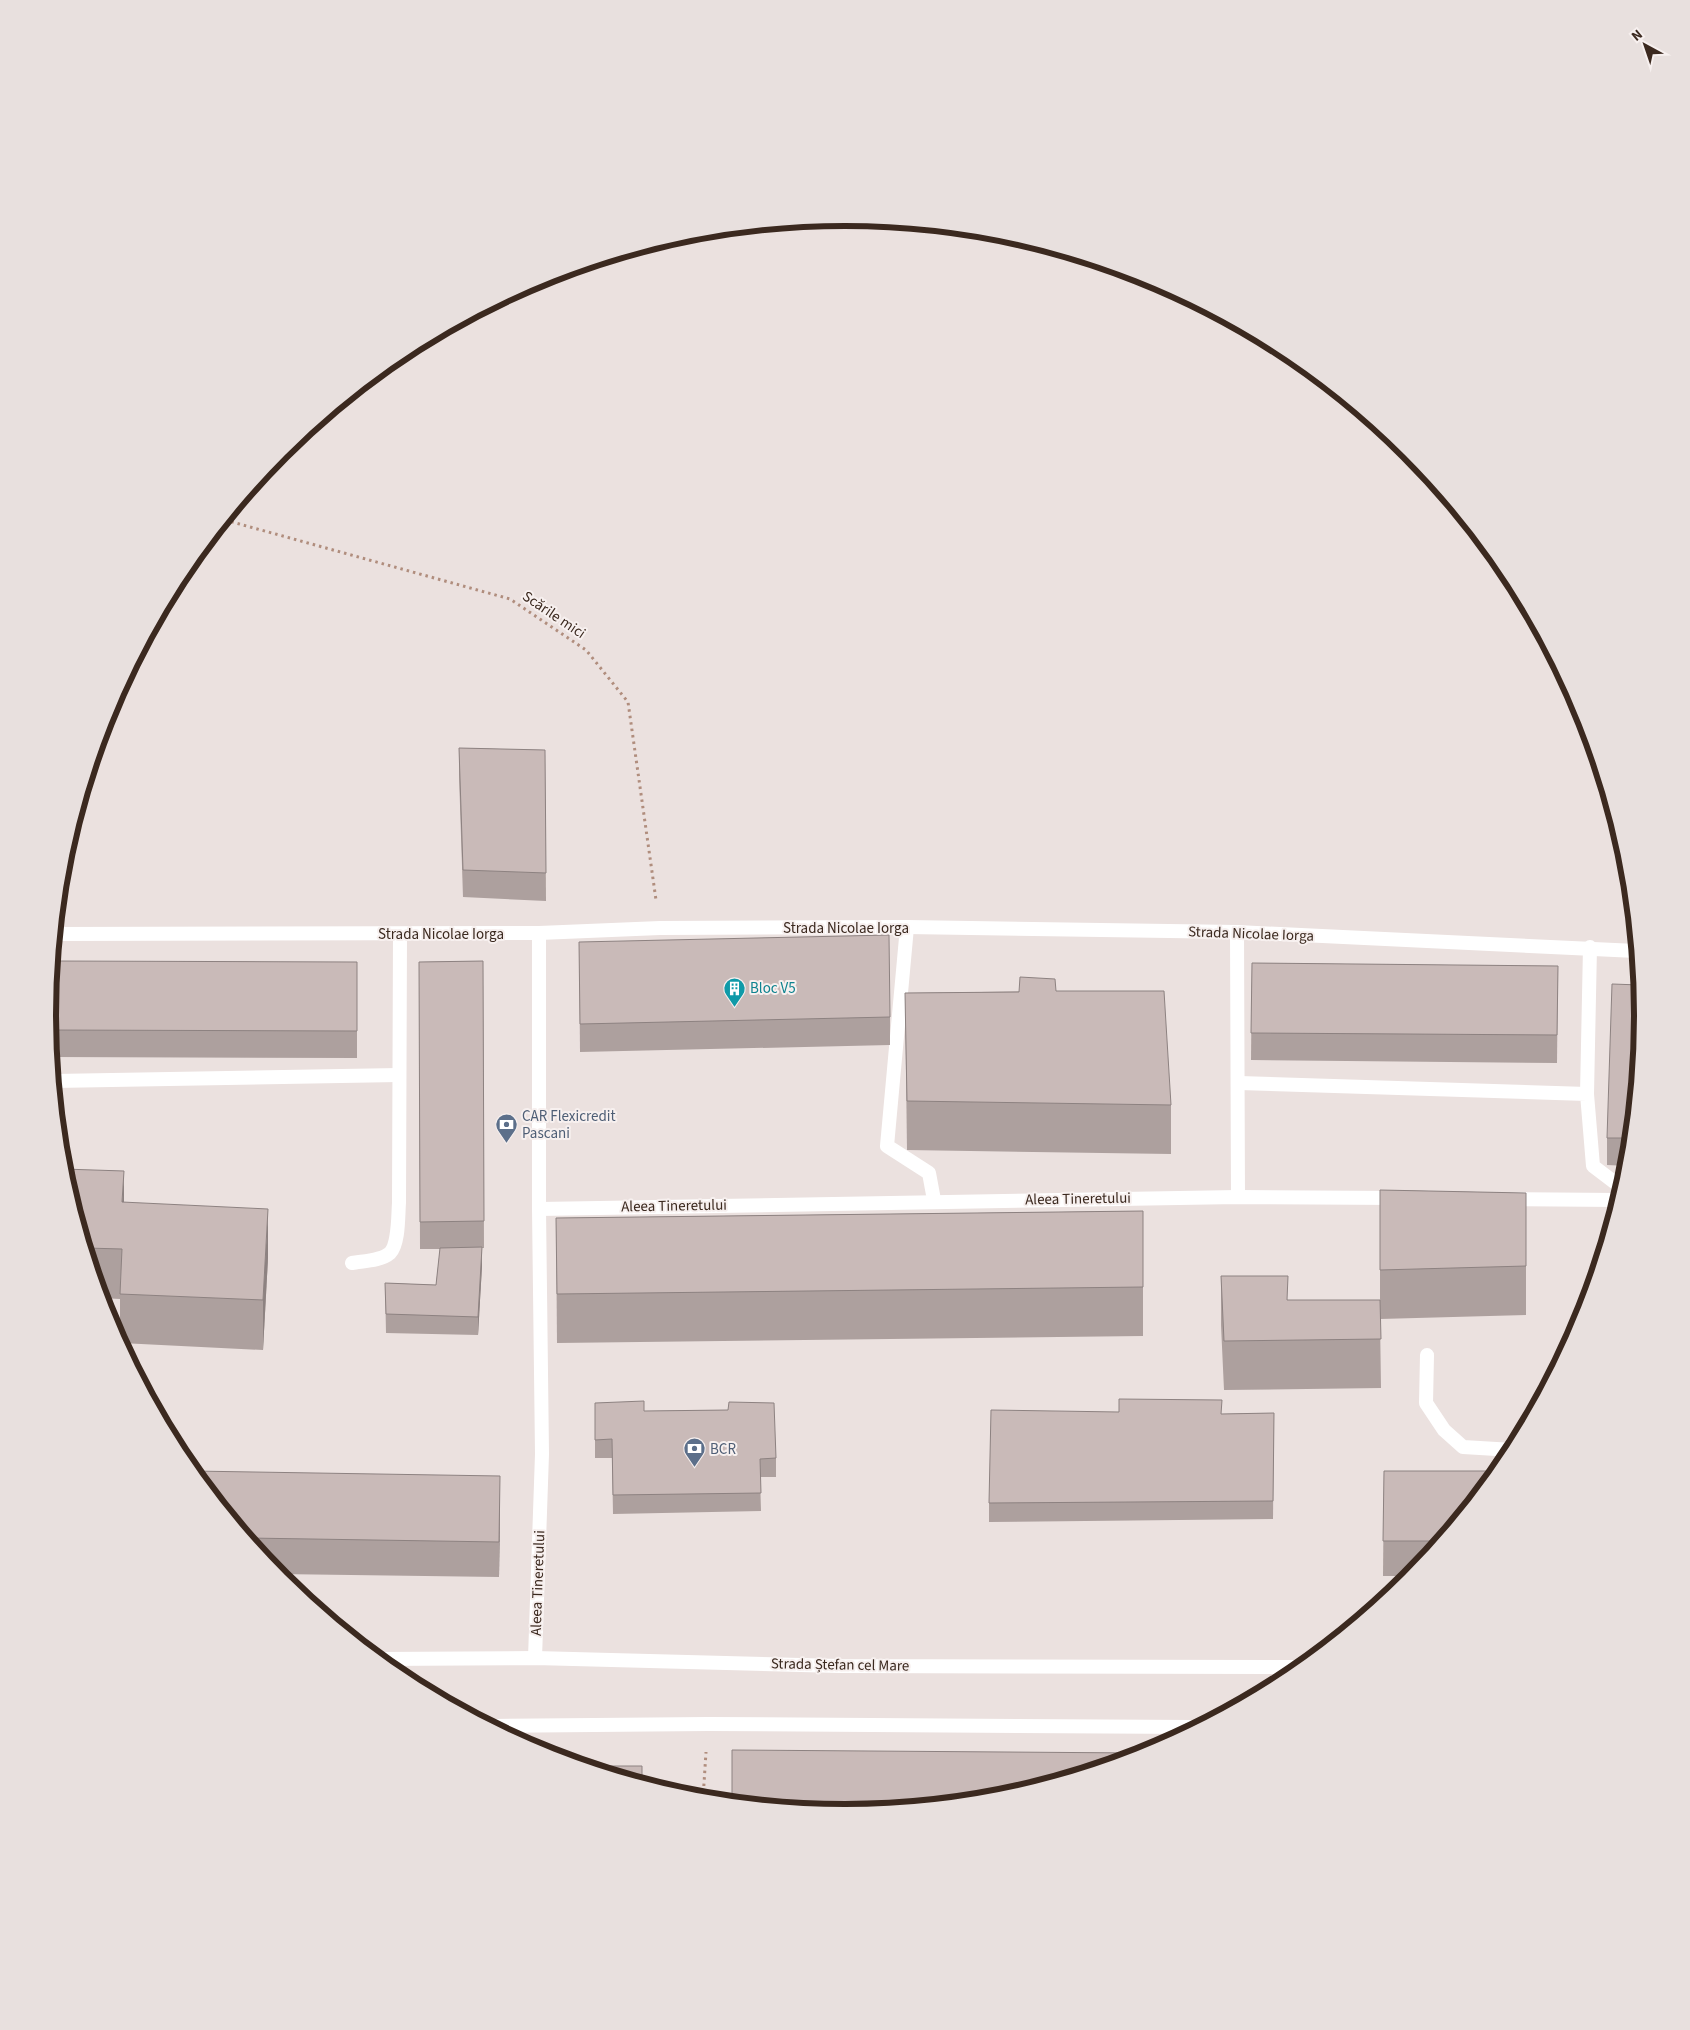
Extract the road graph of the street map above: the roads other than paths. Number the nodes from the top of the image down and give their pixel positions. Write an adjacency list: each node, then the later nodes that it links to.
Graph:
1 (907, 928): 2 (street, Strada Nicolae Iorga); 3 (street, Strada Nicolae Iorga); 16 (street)
2 (1237, 932): 6 (street, Strada Nicolae Iorga); 10 (street)
3 (539, 933): 5 (street, Strada Nicolae Iorga); 18 (street, Aleea Tineretului)
4 (61, 934): 5 (street, Strada Nicolae Iorga)
5 (400, 934): 8 (street)
6 (1590, 947): 7 (street, Strada Nicolae Iorga); 11 (street)
7 (1631, 950)
8 (399, 1075): 9 (street); 19 (street)
9 (59, 1081)
10 (1239, 1083): 11 (street); 13 (street)
11 (1587, 1094): 12 (street)
12 (1616, 1183)
13 (1238, 1197): 14 (street, Aleea Tineretului); 16 (street, Aleea Tineretului)
14 (1416, 1198)
15 (1495, 1199): 17 (street)
16 (934, 1200): 18 (street, Aleea Tineretului)
17 (1612, 1200)
18 (539, 1209): 22 (street, Aleea Tineretului)
19 (352, 1263)
20 (1427, 1355): 21 (street)
21 (1503, 1449)
22 (535, 1658): 23 (street, Strada Ștefan cel Mare); 24 (street, Strada Ștefan cel Mare)
23 (390, 1659)
24 (1289, 1667)
25 (504, 1726): 26 (street)
26 (1183, 1727)

